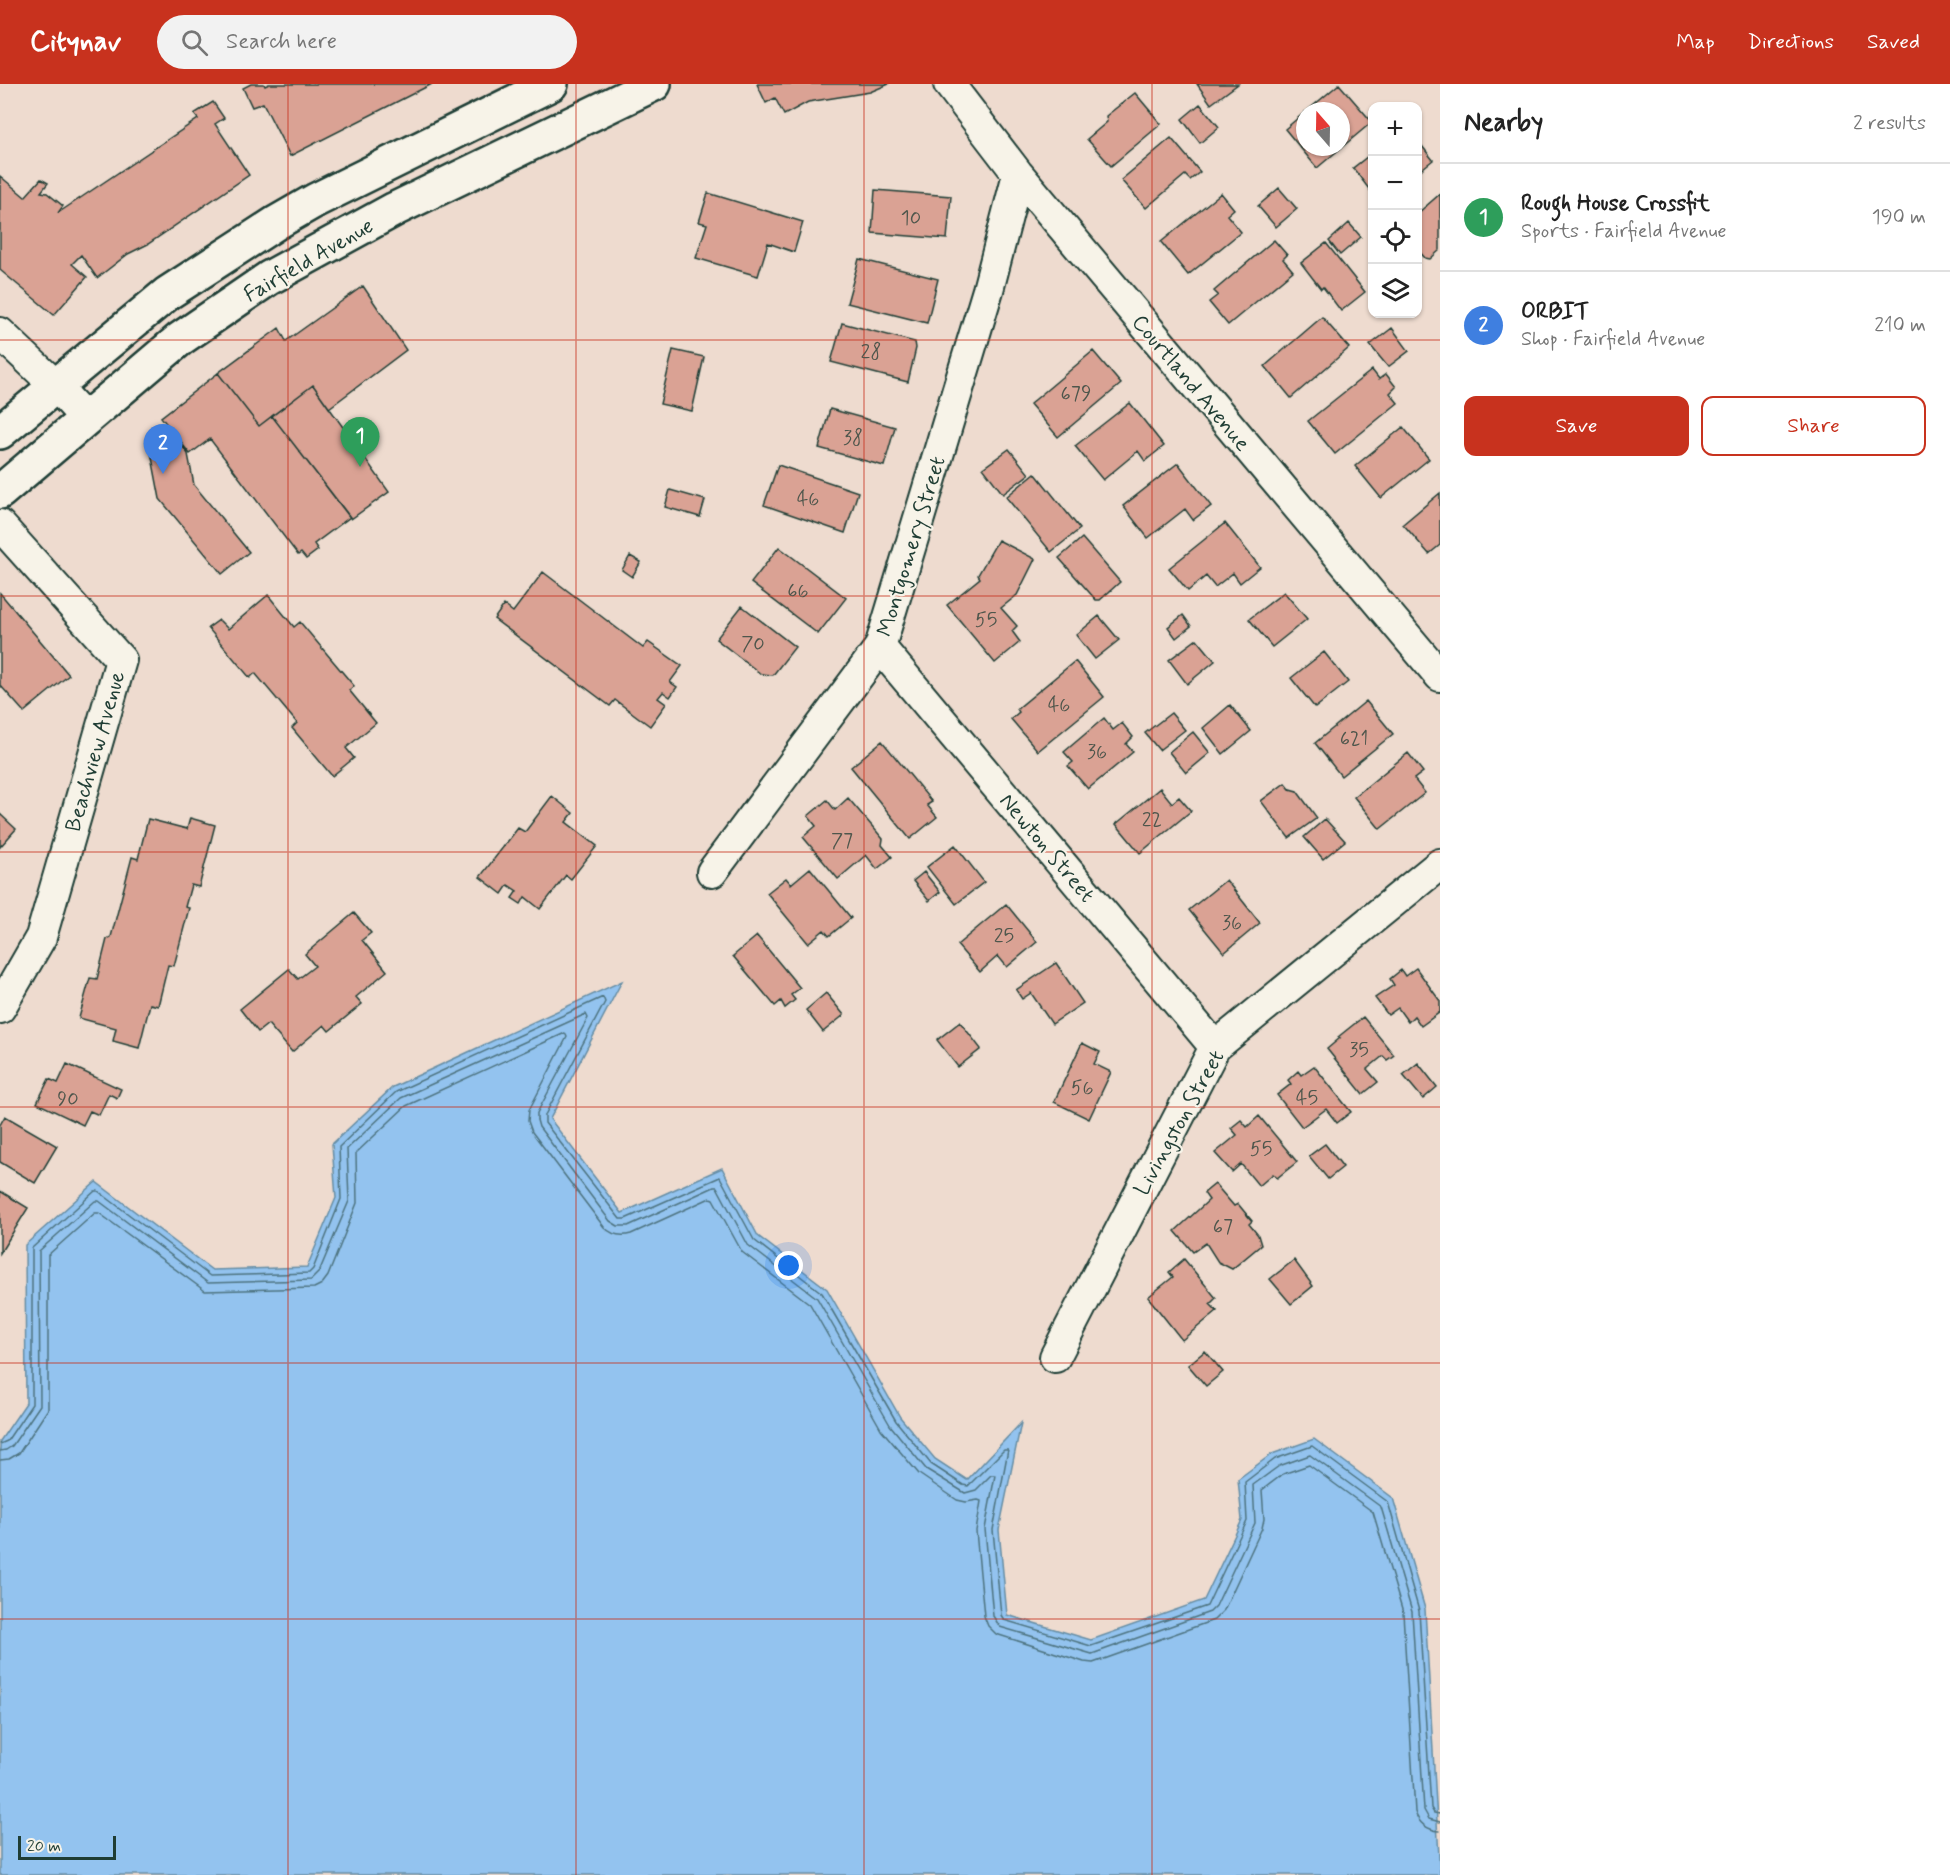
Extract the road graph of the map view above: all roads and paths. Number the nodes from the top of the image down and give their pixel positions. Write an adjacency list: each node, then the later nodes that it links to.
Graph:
1 (551, 84): 6 (main road, Fairfield Avenue)
2 (654, 84): 4 (main road, Fairfield Avenue)
3 (948, 84): 5 (street, Courtland Avenue)
4 (614, 93): 7 (main road, Fairfield Avenue)
5 (1018, 174): 14 (street, Montgomery Street); 15 (street, Courtland Avenue)
6 (316, 200): 7 (main road); 9 (main road, Fairfield Avenue)
7 (337, 240): 10 (main road, Fairfield Avenue)
8 (0, 333): 9 (street)
9 (55, 386): 10 (street); 11 (main road, Fairfield Avenue)
10 (86, 419): 12 (main road, Fairfield Avenue)
11 (0, 432)
12 (0, 492)
13 (0, 525): 18 (street, Beachview Avenue)
14 (880, 647): 17 (street, Montgomery Street); 19 (street, Newton Street)
15 (1440, 676)
16 (1440, 864): 19 (street, Livingston Street)
17 (712, 872)
18 (0, 1008)
19 (1215, 1047): 20 (street, Livingston Street)
20 (1055, 1357)

